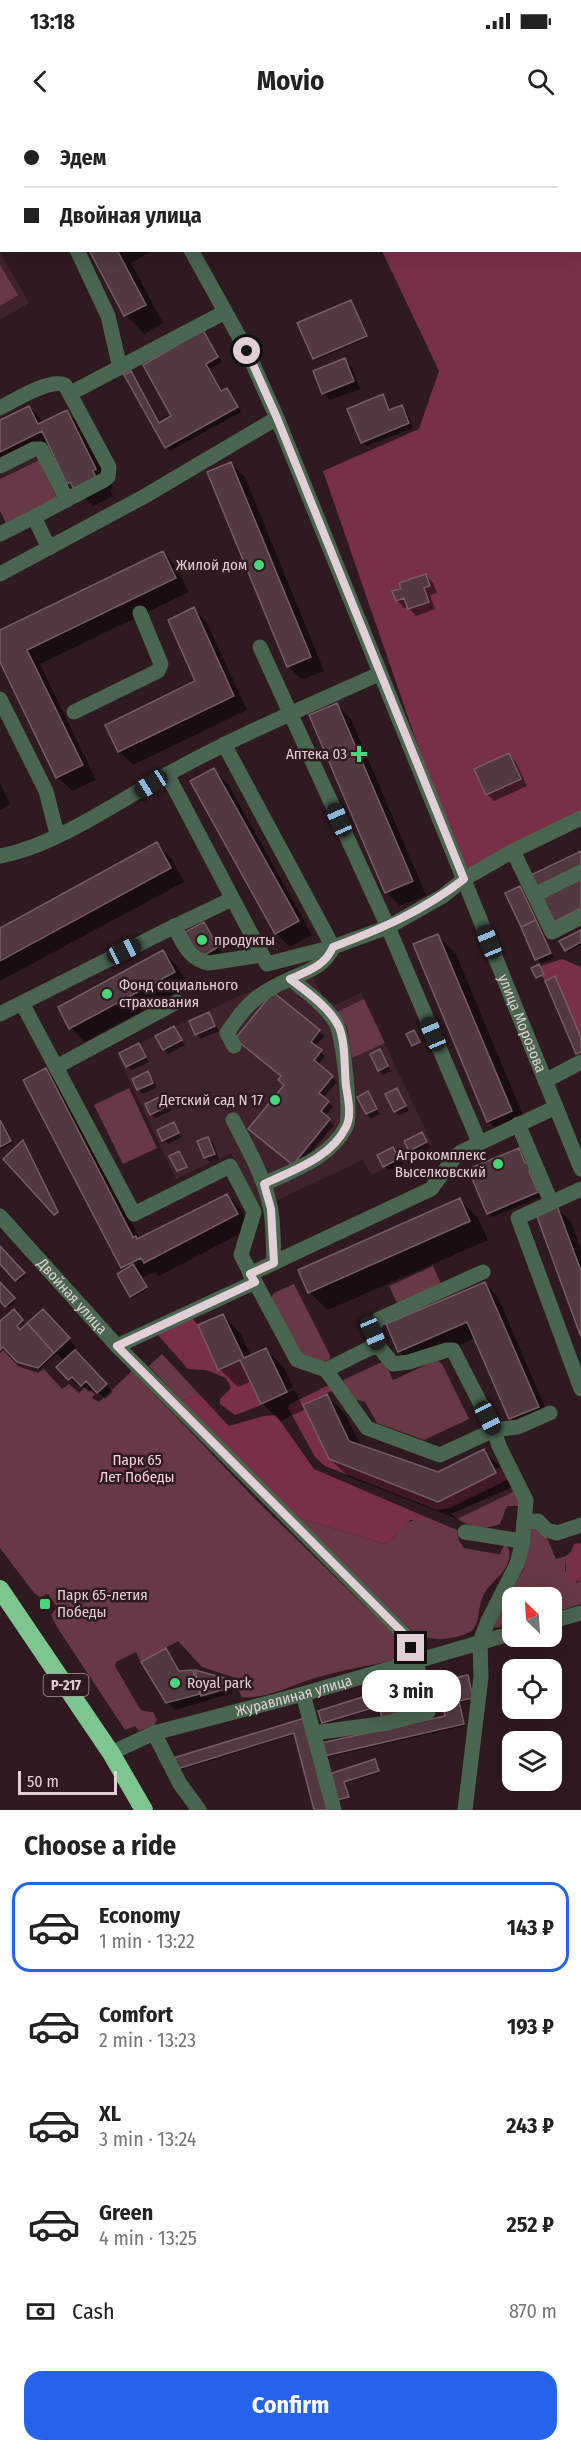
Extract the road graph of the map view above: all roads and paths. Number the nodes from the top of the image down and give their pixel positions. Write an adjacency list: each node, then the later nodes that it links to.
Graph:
1 (78, 252): 4 (street)
2 (192, 252): 3 (street, улица Морозова)
3 (225, 312): 4 (street); 7 (street, улица Морозова)
4 (120, 368): 5 (street)
5 (71, 393): 6 (street); 9 (street)
6 (0, 408)
7 (277, 418): 12 (street); 16 (street, улица Морозова)
8 (0, 466): 9 (street)
9 (68, 500): 10 (street)
10 (34, 517): 11 (street); 12 (street)
11 (1, 531)
12 (49, 548): 13 (street)
13 (0, 574)
14 (140, 613): 18 (street)
15 (260, 647): 19 (street)
16 (379, 674): 19 (street); 27 (street, улица Морозова)
17 (0, 699): 23 (street)
18 (74, 712)
19 (291, 714): 20 (street); 32 (street)
20 (224, 744): 21 (street); 33 (street)
21 (167, 774): 23 (street); 29 (street)
22 (581, 818): 24 (street)
23 (57, 834): 25 (street)
24 (513, 851): 27 (street); 28 (street)
25 (0, 856)
26 (581, 872): 28 (street)
27 (464, 879): 32 (street); 42 (street, улица Морозова)
28 (534, 895): 30 (street)
29 (232, 900): 31 (street); 34 (street)
30 (581, 917)
31 (174, 926): 34 (street); 37 (street)
32 (388, 927): 33 (street); 46 (street)
33 (333, 947): 34 (street); 35 (street)
34 (262, 955)
35 (290, 979): 39 (street); 48 (street)
36 (177, 1002): 41 (street)
37 (22, 1003): 38 (street); 41 (street)
38 (0, 1014)
39 (234, 1046)
40 (581, 1062): 42 (street)
41 (56, 1067): 54 (street)
42 (545, 1081): 43 (street, улица Морозова)
43 (556, 1107): 45 (street); 47 (street, улица Морозова)
44 (233, 1120): 48 (street)
45 (518, 1124): 46 (street); 50 (street)
46 (479, 1142): 52 (street)
47 (581, 1169)
48 (264, 1184): 52 (street)
49 (581, 1188): 50 (street)
50 (551, 1202): 58 (street)
51 (0, 1216): 55 (street, Двойная улица)
52 (274, 1263): 54 (street)
53 (483, 1272): 56 (street)
54 (253, 1278): 55 (street); 57 (street)
55 (117, 1346): 70 (street, Двойная улица)
56 (379, 1347): 57 (street); 60 (street)
57 (326, 1370): 60 (street)
58 (581, 1389)
59 (550, 1413): 60 (street)
60 (494, 1430): 61 (street)
61 (524, 1522): 62 (street); 64 (street)
62 (581, 1525)
63 (465, 1532): 64 (street)
64 (522, 1541): 69 (street)
65 (0, 1588): 74 (highway, Р-217)
66 (581, 1613): 67 (street)
67 (562, 1618)
68 (502, 1636): 69 (street, Журавлиная улица)
69 (480, 1642): 70 (street, Журавлиная улица); 78 (street)
70 (416, 1661): 71 (street, Журавлиная улица); 73 (street, Двойная улица)
71 (303, 1694): 72 (street, Журавлиная улица); 73 (street)
72 (154, 1733): 74 (street, Журавлиная улица); 76 (street)
73 (314, 1733): 77 (street)
74 (111, 1753): 75 (highway, Р-217)
75 (144, 1810)
76 (199, 1810)
77 (334, 1810)
78 (465, 1810)

